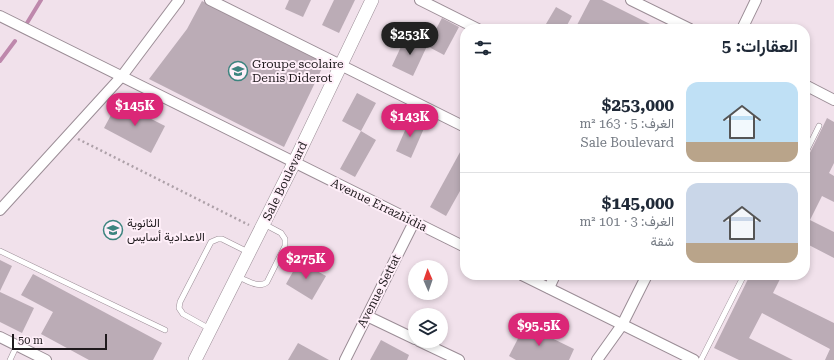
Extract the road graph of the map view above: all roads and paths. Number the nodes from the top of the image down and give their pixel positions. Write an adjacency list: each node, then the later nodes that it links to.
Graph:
1 (179, 0): 12 (street)
2 (210, 0): 11 (street)
3 (372, 0): 11 (street, Sale Boulevard)
4 (420, 0): 8 (street)
5 (631, 0): 9 (street)
6 (756, 0): 10 (street)
7 (0, 16): 12 (street, Avenue Errazhidia)
8 (468, 24)
9 (673, 24)
10 (744, 24)
11 (341, 65): 15 (street); 19 (street, Sale Boulevard)
12 (122, 76): 17 (street); 19 (street, Avenue Errazhidia)
13 (810, 88): 14 (street)
14 (834, 100)
15 (460, 124)
16 (819, 126): 18 (lane)
17 (69, 134): 20 (street); 22 (path)
18 (810, 144)
19 (294, 163): 21 (street, Avenue Errazhidia); 22 (street, Sale Boulevard)
20 (0, 210)
21 (414, 222): 23 (street, Avenue Errazhidia); 32 (street, Avenue Settat)
22 (262, 227): 25 (street, Sale Boulevard); 26 (lane)
23 (460, 245)
24 (0, 251): 35 (lane)
25 (249, 252): 26 (street, Sale Boulevard); 34 (lane)
26 (237, 276): 34 (street, Sale Boulevard)
27 (532, 280): 31 (street)
28 (553, 280): 31 (street)
29 (645, 280): 33 (street)
30 (741, 280): 47 (lane)
31 (549, 288): 33 (street)
32 (367, 316): 36 (street); 43 (street, Avenue Settat)
33 (622, 325): 45 (street); 46 (street)
34 (210, 329): 42 (street, Sale Boulevard)
35 (165, 330)
36 (408, 336)
37 (0, 337): 38 (street)
38 (17, 345): 40 (lane); 41 (street)
39 (434, 348): 44 (street)
40 (10, 360)
41 (46, 360)
42 (195, 360)
43 (345, 360)
44 (459, 360)
45 (597, 360)
46 (694, 360)
47 (701, 360)

